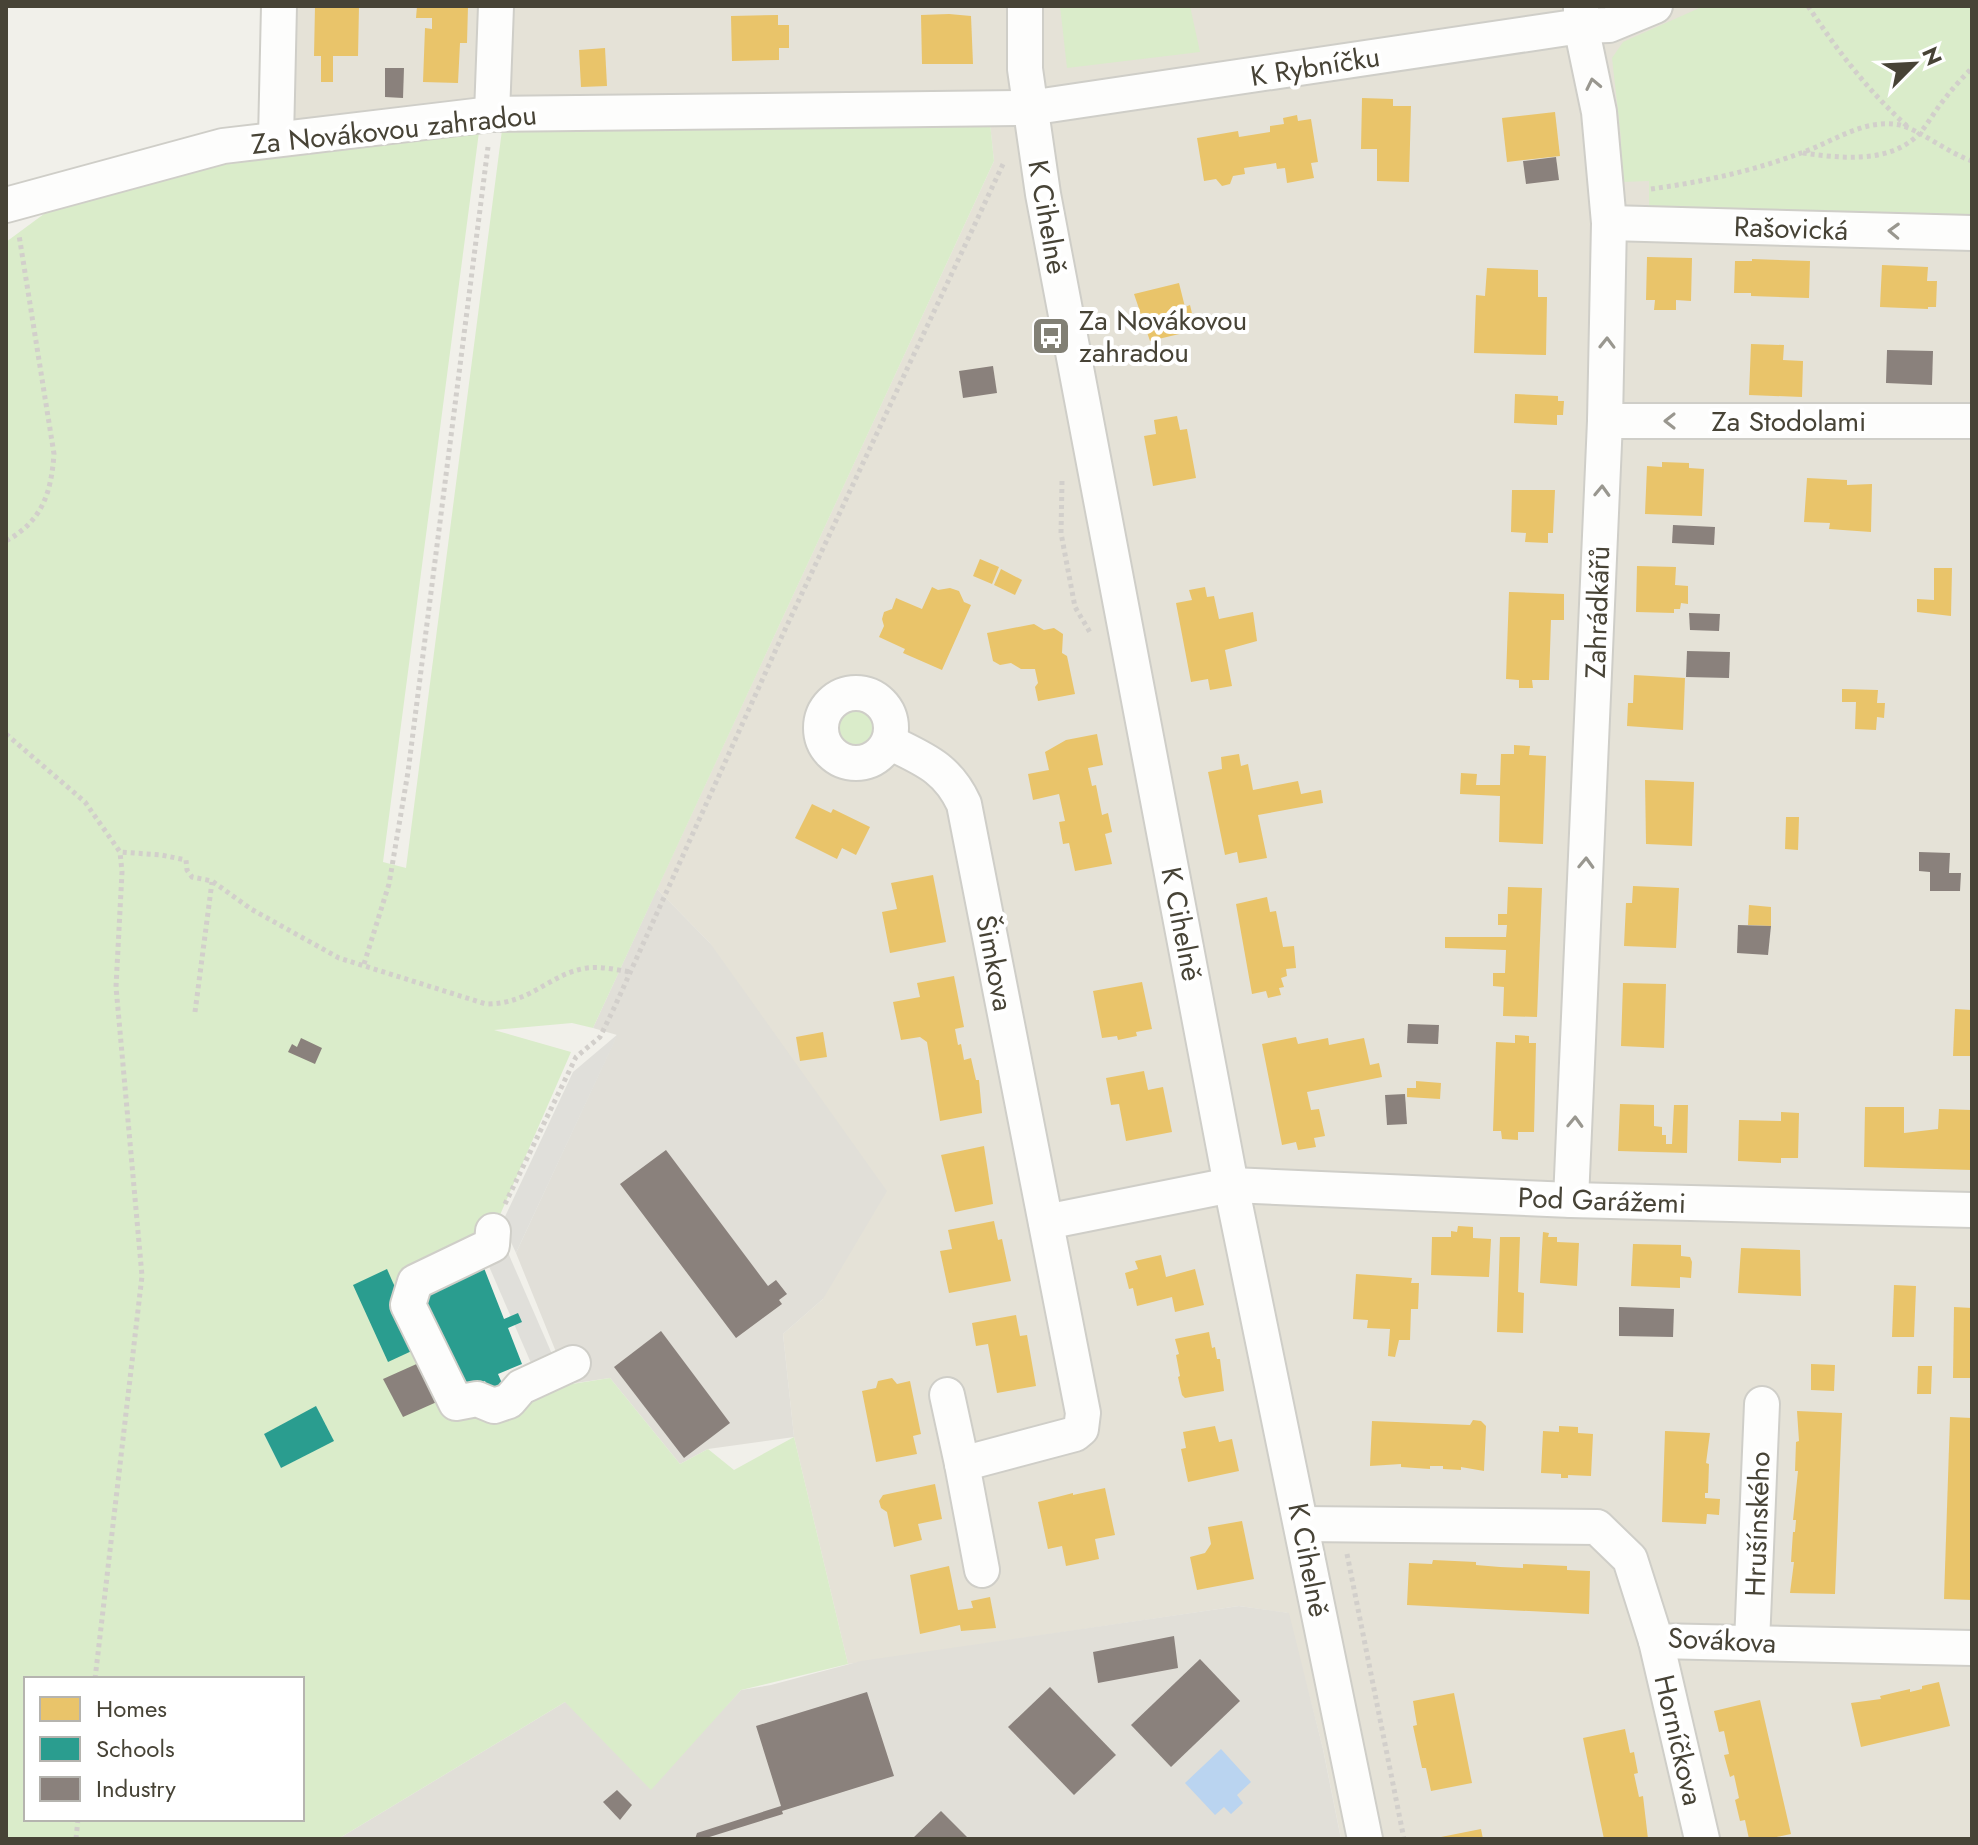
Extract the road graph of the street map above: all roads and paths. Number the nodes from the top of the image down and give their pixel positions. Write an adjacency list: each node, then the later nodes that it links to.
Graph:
1 (279, 6): 11 (street)
2 (496, 6): 9 (street)
3 (1025, 6): 8 (street, K Cihelně)
4 (1655, 6): 6 (street, K Rybníčku)
5 (1808, 6): 10 (path)
6 (1581, 16): 8 (street, K Rybníčku); 16 (street, Zahrádkářů, one-way to 6)
7 (1972, 68): 10 (path)
8 (1029, 108): 9 (street, Za Novákovou zahradou); 28 (street, K Cihelně)
9 (492, 114): 11 (street, Za Novákovou zahradou); 25 (path)
10 (1916, 133): 12 (path); 12 (path); 14 (path)
11 (276, 139): 15 (street, Za Novákovou zahradou)
12 (1802, 153): 16 (path)
13 (1005, 161): 26 (path)
14 (1972, 161)
15 (8, 204): 20 (path)
16 (1608, 209): 17 (street, Rašovická, one-way to 16); 18 (street, Zahrádkářů, one-way to 16)
17 (1972, 233)
18 (1605, 421): 19 (street, Za Stodolami, one-way to 18); 29 (street, Zahrádkářů, one-way to 18)
19 (1972, 421)
20 (6, 541)
21 (6, 734): 23 (path)
22 (889, 742): 31 (street, Šimkova)
23 (120, 852): 24 (path); 43 (path)
24 (212, 881): 25 (path); 27 (path)
25 (364, 964): 26 (path)
26 (631, 972): 32 (path)
27 (195, 1012)
28 (1231, 1185): 29 (street, Pod Garážemi); 31 (street); 37 (street, K Cihelně)
29 (1571, 1200): 30 (street, Pod Garážemi)
30 (1972, 1210)
31 (1046, 1222): 36 (street, Šimkova)
32 (493, 1231): 33 (street)
33 (573, 1363)
34 (947, 1395): 36 (street)
35 (1762, 1404): 41 (street, Hrušínského)
36 (962, 1464): 39 (street)
37 (1302, 1524): 40 (street, Sovákova); 44 (street, K Cihelně)
38 (1345, 1548): 45 (path)
39 (982, 1570)
40 (1656, 1641): 41 (street, Sovákova); 46 (street, Horníčkova)
41 (1752, 1643): 42 (street, Sovákova)
42 (1972, 1648)
43 (95, 1677)
44 (1365, 1839)
45 (1404, 1839)
46 (1702, 1839)

